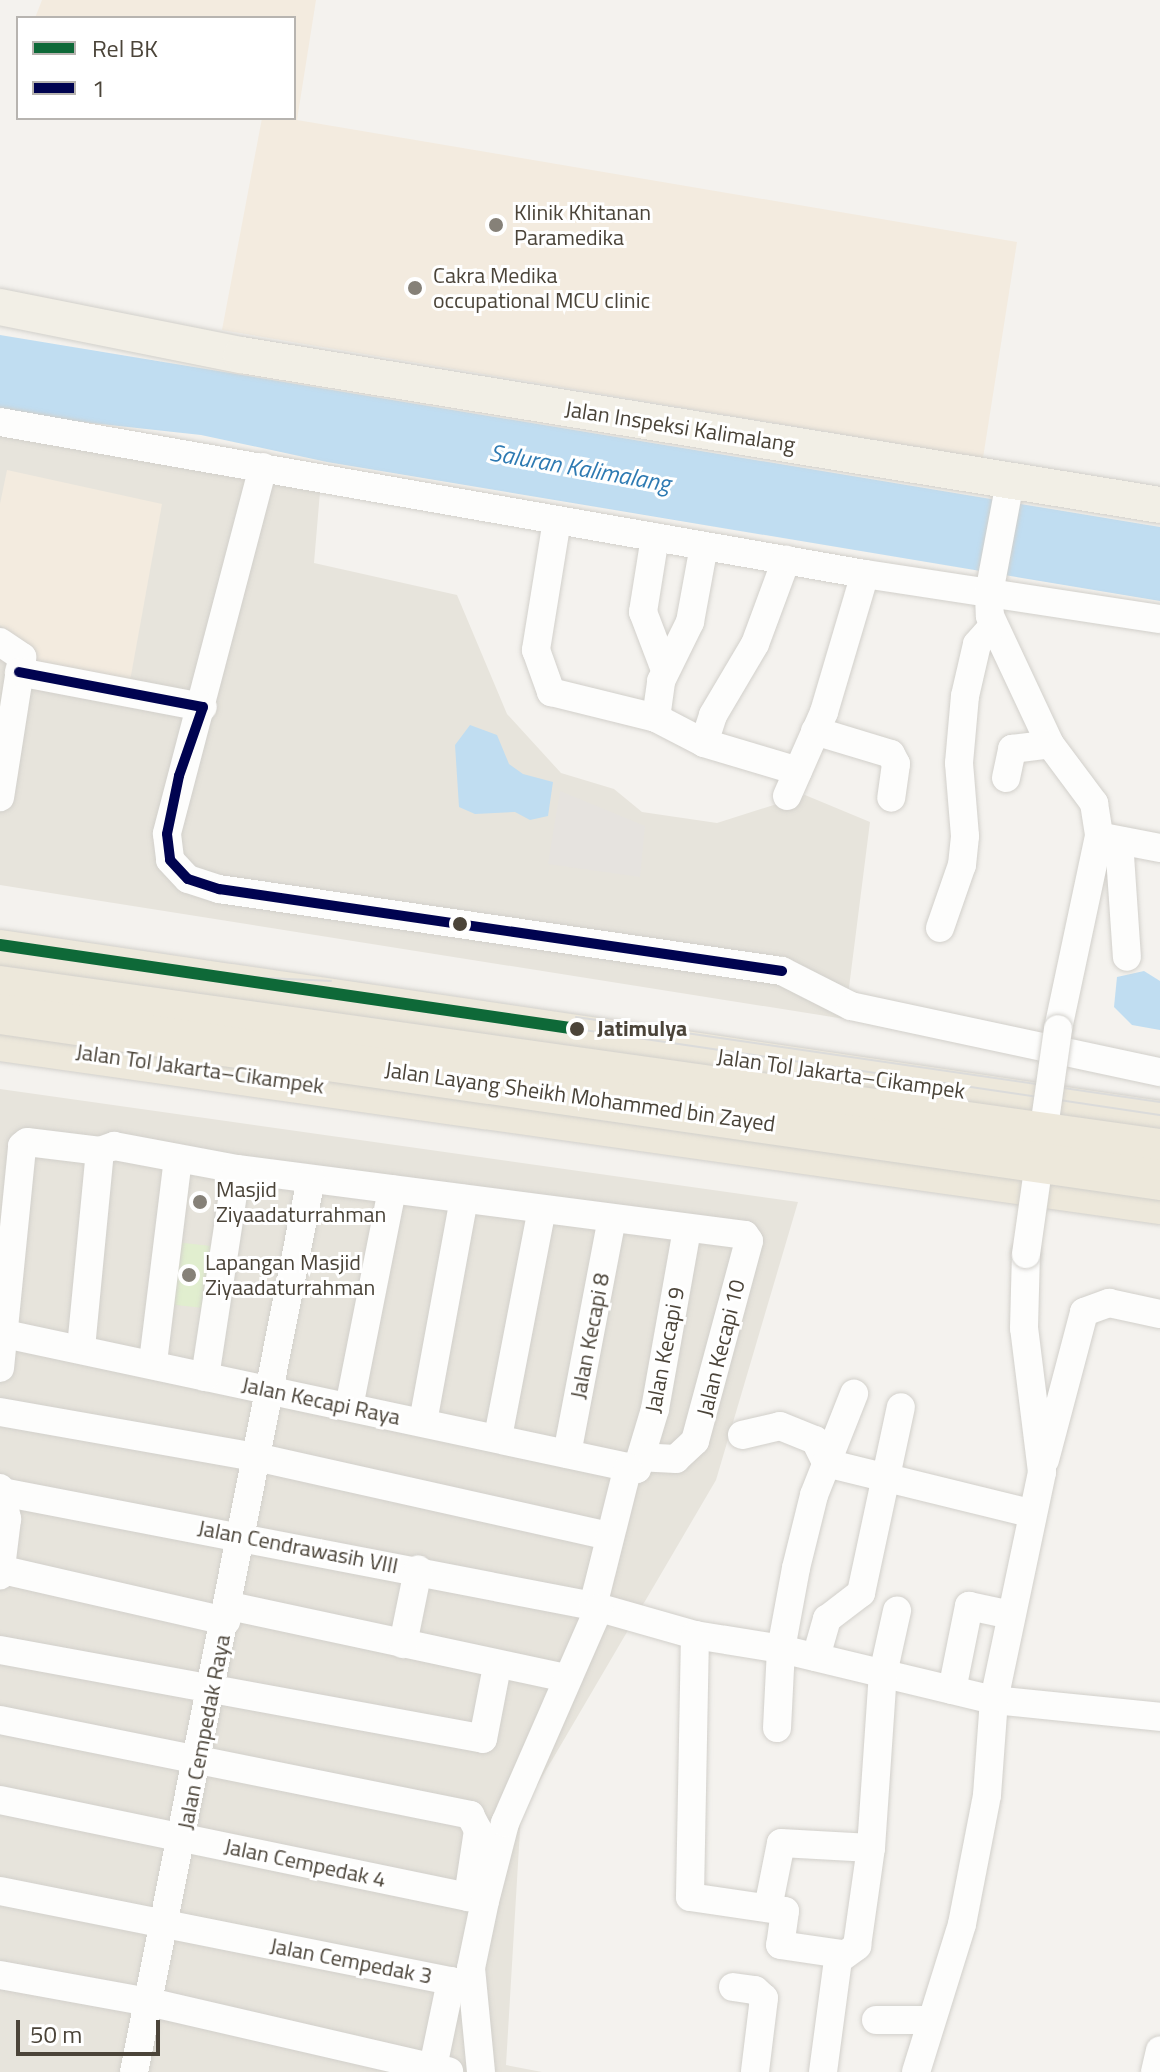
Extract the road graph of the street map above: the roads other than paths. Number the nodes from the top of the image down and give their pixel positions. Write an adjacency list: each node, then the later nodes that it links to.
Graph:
1 (0, 283): 3 (main road, Jalan Inspeksi Kalimalang)
2 (0, 307): 3 (main road, Jalan Inspeksi Kalimalang)
3 (201, 345): 6 (main road, Jalan Inspeksi Kalimalang)
4 (0, 422): 5 (street)
5 (263, 467): 8 (street); 19 (street)
6 (1008, 487): 7 (main road, Jalan Inspeksi Kalimalang); 13 (street)
7 (1160, 505)
8 (557, 520): 9 (street); 20 (street)
9 (655, 537): 10 (street); 17 (street)
10 (704, 546): 11 (street); 17 (street)
11 (786, 560): 12 (street); 22 (street)
12 (865, 574): 13 (street); 21 (street)
13 (990, 586): 14 (street); 15 (street)
14 (1160, 619)
15 (993, 626): 23 (street); 29 (street)
16 (0, 642): 18 (street)
17 (665, 670): 20 (street)
18 (19, 672): 19 (street); 25 (street)
19 (203, 707): 35 (street)
20 (656, 718): 22 (street)
21 (815, 731): 22 (street); 26 (street)
22 (704, 743)
23 (1050, 744): 24 (street); 27 (street)
24 (1006, 778)
25 (0, 797)
26 (891, 798)
27 (1109, 838): 28 (street); 31 (street); 67 (street, bridge)
28 (1160, 848)
29 (940, 928)
30 (0, 950): 36 (highway, Jalan Tol Jakarta–Cikampek)
31 (1127, 957)
32 (0, 986): 37 (highway, Jalan Layang Sheikh Mohammed bin Zayed, bridge)
33 (0, 1014): 42 (highway, Jalan Layang Sheikh Mohammed bin Zayed, bridge)
34 (0, 1041): 45 (highway, Jalan Tol Jakarta–Cikampek)
35 (1160, 1072)
36 (1160, 1121)
37 (1160, 1149)
38 (100, 1151): 39 (street); 50 (street); 51 (street)
39 (178, 1159): 40 (street); 52 (street)
40 (237, 1169): 41 (street); 54 (street)
41 (311, 1179): 43 (street); 55 (street, Jalan Cempedak Raya)
42 (1160, 1180)
43 (392, 1189): 44 (street); 57 (street)
44 (464, 1199): 46 (street); 60 (street)
45 (1160, 1204)
46 (542, 1209): 47 (street); 62 (street)
47 (612, 1219): 48 (street); 63 (street, Jalan Kecapi 8)
48 (687, 1229): 66 (street, Jalan Kecapi 9); 66 (street, Jalan Kecapi 10)
49 (1160, 1314): 67 (street)
50 (5, 1334): 51 (street, Jalan Kecapi Raya); 53 (street)
51 (81, 1348): 52 (street, Jalan Kecapi Raya)
52 (153, 1362): 54 (street, Jalan Kecapi Raya)
53 (0, 1368)
54 (205, 1377): 55 (street, Jalan Kecapi Raya)
55 (273, 1391): 57 (street, Jalan Kecapi Raya); 64 (street, Jalan Cempedak Raya)
56 (854, 1394): 65 (street)
57 (349, 1407): 60 (street, Jalan Kecapi Raya)
58 (901, 1407): 68 (street)
59 (0, 1412): 64 (street)
60 (423, 1422): 62 (street, Jalan Kecapi Raya)
61 (742, 1435): 65 (street)
62 (498, 1437): 63 (street, Jalan Kecapi Raya)
63 (567, 1454): 66 (street, Jalan Kecapi Raya)
64 (260, 1458): 71 (street, Jalan Cempedak Raya); 72 (street)
65 (826, 1463): 68 (street); 81 (street)
66 (636, 1464): 72 (street, Jalan Kecapi 9)
67 (1042, 1472): 70 (street)
68 (887, 1479): 70 (street); 83 (street)
69 (1, 1490): 71 (street, Jalan Cendrawasih VIII); 74 (street)
70 (1030, 1513): 78 (street)
71 (244, 1536): 73 (street, Jalan Cendrawasih VIII); 77 (street, Jalan Cempedak Raya)
72 (609, 1536): 75 (street, Jalan Kecapi 9)
73 (418, 1570): 75 (street, Jalan Cendrawasih VIII); 80 (street)
74 (2, 1573): 77 (street)
75 (596, 1607): 79 (street, Jalan Cendrawasih VIII); 86 (street, Jalan Kecapi 9)
76 (897, 1611): 85 (street)
77 (228, 1613): 80 (street); 87 (street, Jalan Cempedak Raya)
78 (1011, 1615): 88 (street); 89 (street)
79 (695, 1635): 81 (street, Jalan Cendrawasih VIII); 98 (street)
80 (403, 1644): 84 (street)
81 (781, 1649): 83 (street, Jalan Cendrawasih VIII); 92 (street)
82 (0, 1650): 87 (street)
83 (816, 1657): 85 (street, Jalan Cendrawasih VIII)
84 (497, 1666): 86 (street); 87 (street)
85 (883, 1674): 88 (street, Jalan Cendrawasih VIII); 96 (street)
86 (565, 1678): 109 (street, Jalan Kecapi 9)
87 (213, 1686): 93 (street, Jalan Cempedak Raya)
88 (952, 1690): 89 (street, Jalan Cendrawasih VIII)
89 (994, 1700): 90 (street, Jalan Cendrawasih VIII); 105 (street)
90 (1160, 1717)
91 (0, 1720): 93 (street)
92 (777, 1728)
93 (199, 1757): 95 (street, Jalan Cempedak Raya); 95 (street, Jalan Cempedak 4)
94 (0, 1800): 95 (street, Jalan Cempedak 4)
95 (183, 1837): 99 (street, Jalan Cempedak Raya)
96 (871, 1848): 98 (street); 100 (street)
97 (0, 1891): 99 (street)
98 (768, 1908): 100 (street)
99 (164, 1925): 103 (street, Jalan Cempedak Raya); 107 (street, Jalan Cempedak 3)
100 (842, 1954): 111 (street)
101 (0, 1975): 103 (street)
102 (733, 1987): 110 (street)
103 (149, 2002): 107 (street); 108 (street, Jalan Cempedak Raya)
104 (876, 2020): 105 (street)
105 (931, 2020): 112 (street)
106 (1160, 2051): 113 (street)
107 (442, 2069)
108 (134, 2072)
109 (481, 2072)
110 (758, 2072)
111 (823, 2072)
112 (916, 2072)
113 (1155, 2072)

